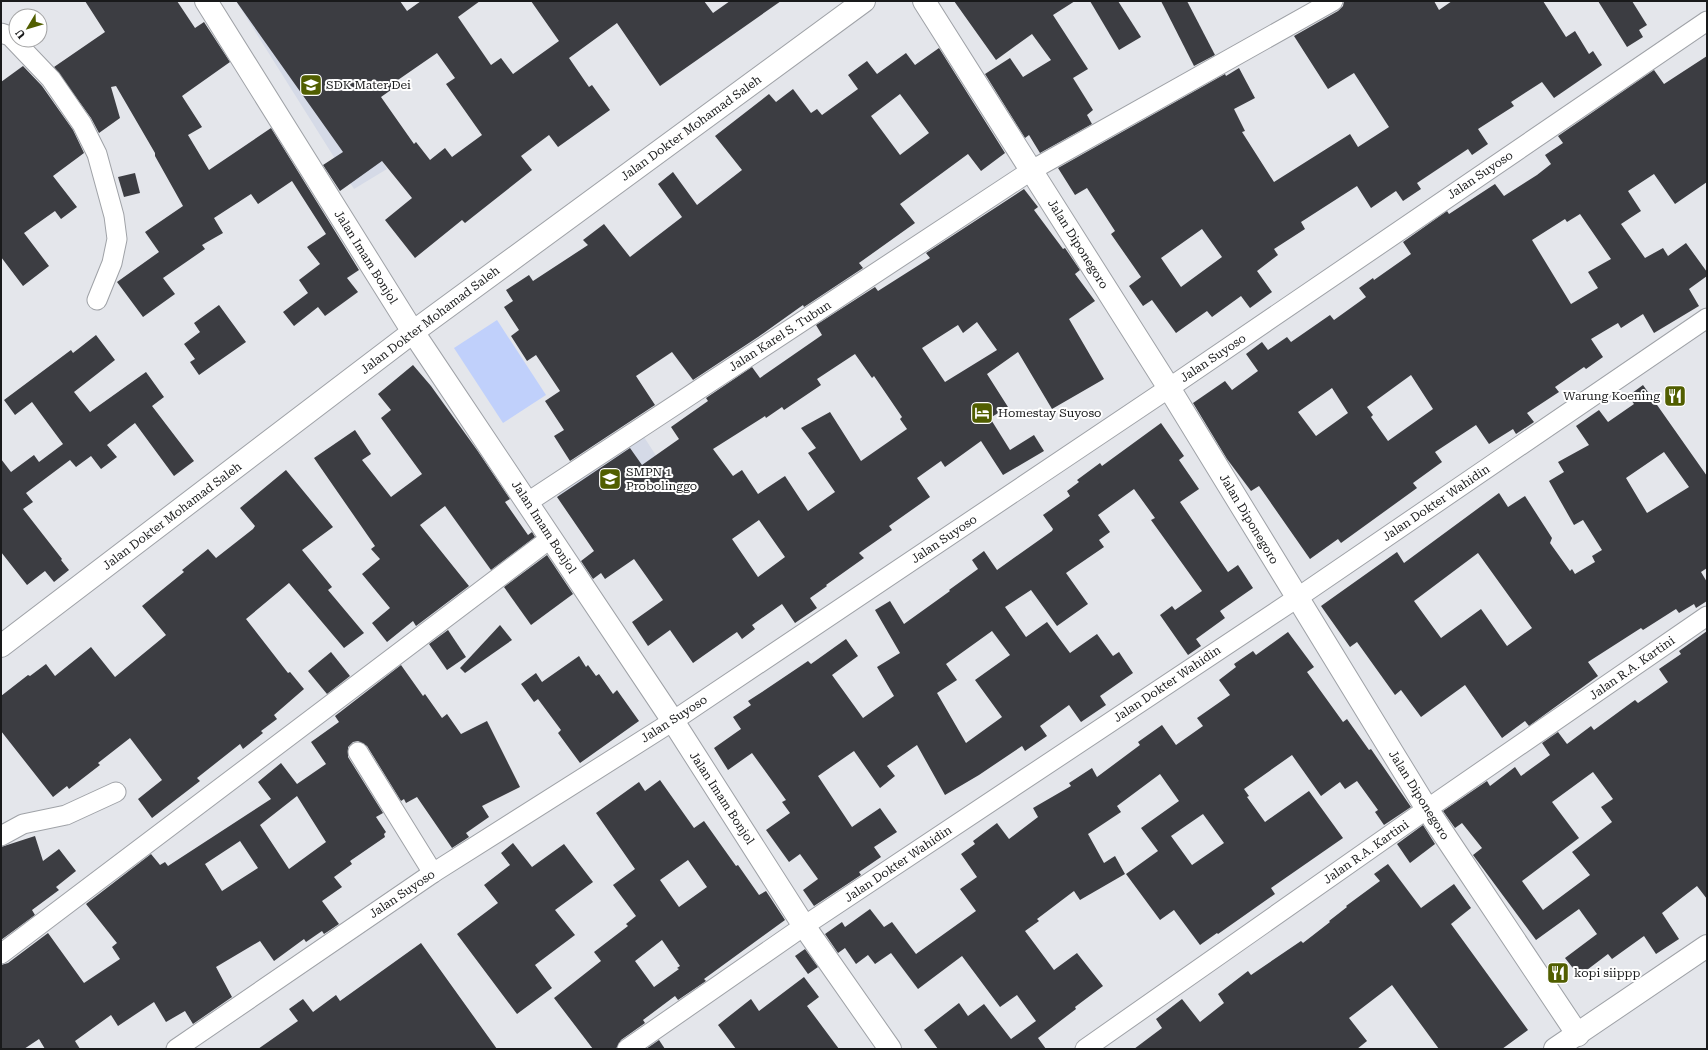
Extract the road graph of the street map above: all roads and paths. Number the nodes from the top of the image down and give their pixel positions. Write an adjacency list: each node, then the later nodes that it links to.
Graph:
1 (206, 1): 10 (street, Jalan Imam Bonjol)
2 (864, 1): 10 (street, Jalan Dokter Mohamad Saleh)
3 (924, 1): 7 (street, Jalan Diponegoro)
4 (1333, 1): 7 (street, Jalan Karel S. Tubun)
5 (1707, 21): 11 (street, Jalan Suyoso)
6 (1, 33): 8 (street)
7 (1032, 170): 11 (street, Jalan Diponegoro); 12 (street, Jalan Karel S. Tubun)
8 (97, 300)
9 (1707, 318): 14 (street, Jalan Dokter Wahidin)
10 (413, 332): 12 (street, Jalan Imam Bonjol); 16 (street, Jalan Dokter Mohamad Saleh)
11 (1169, 388): 14 (street, Jalan Diponegoro); 17 (street, Jalan Suyoso)
12 (528, 502): 13 (street, Jalan Imam Bonjol)
13 (551, 538): 17 (street, Jalan Imam Bonjol); 25 (street)
14 (1297, 598): 20 (street, Jalan Diponegoro); 23 (street, Jalan Dokter Wahidin)
15 (1707, 616): 20 (street, Jalan R.A. Kartini)
16 (1, 646)
17 (672, 721): 22 (street, Jalan Suyoso); 23 (street, Jalan Imam Bonjol)
18 (358, 752): 22 (street)
19 (116, 792): 21 (street)
20 (1427, 809): 26 (street, Jalan Diponegoro); 30 (street, Jalan R.A. Kartini)
21 (1, 836)
22 (433, 873): 27 (street, Jalan Suyoso)
23 (804, 926): 28 (street, Jalan Dokter Wahidin); 29 (street, Jalan Imam Bonjol)
24 (1707, 946): 26 (street)
25 (1, 954)
26 (1578, 1035): 31 (street)
27 (176, 1049)
28 (627, 1049)
29 (890, 1049)
30 (1085, 1049)
31 (1555, 1049)

